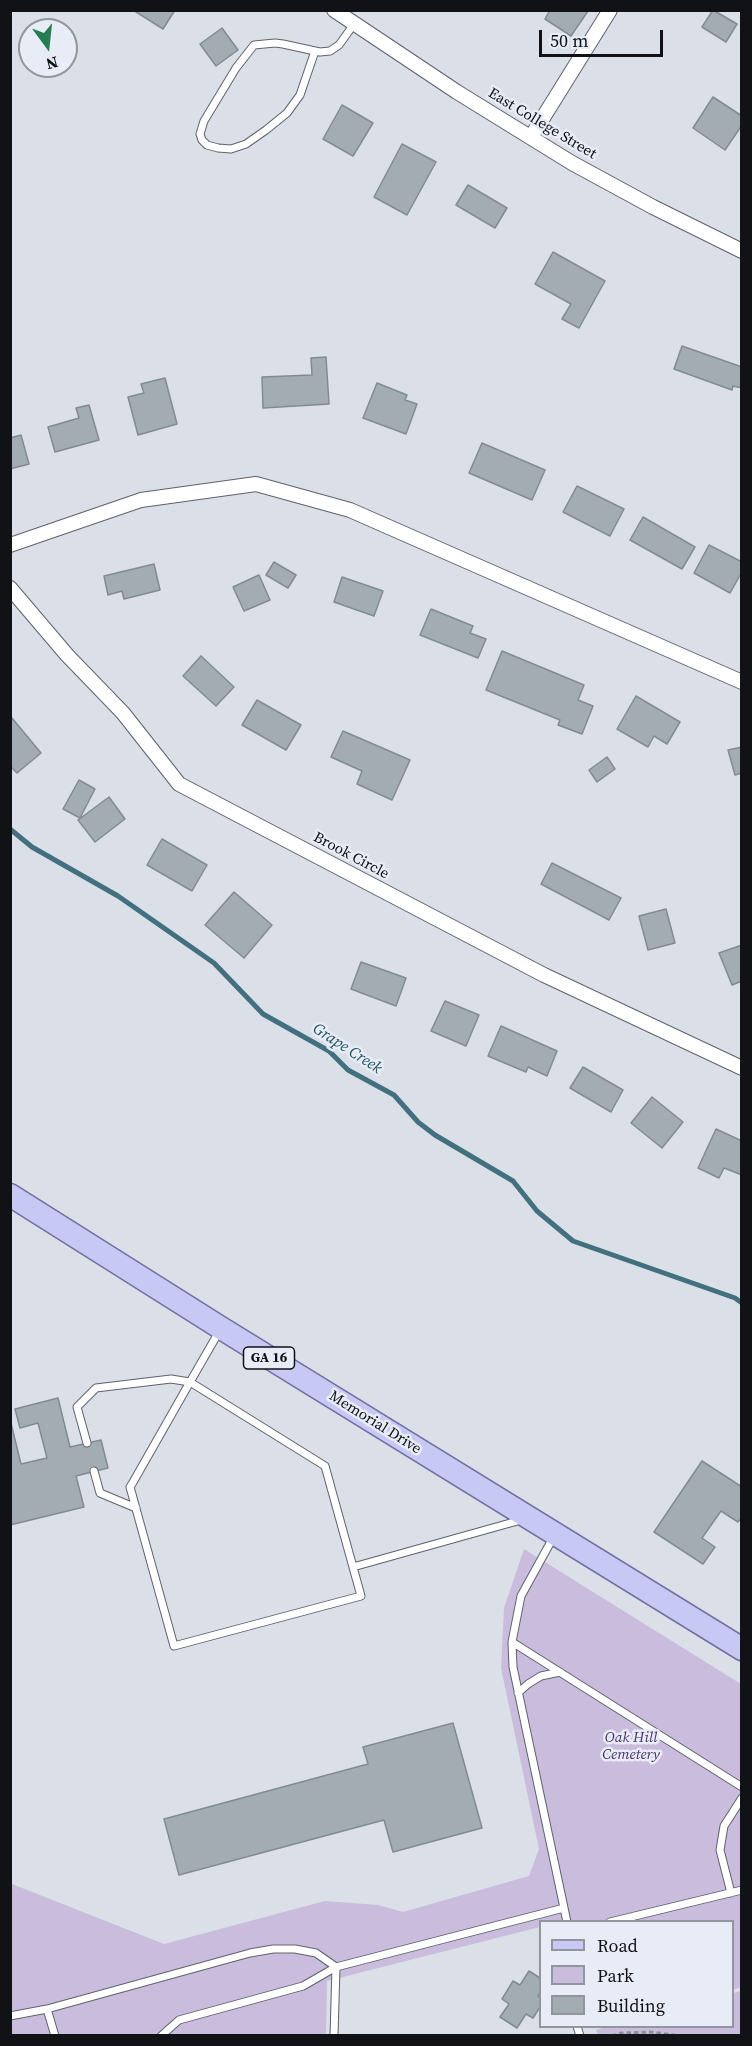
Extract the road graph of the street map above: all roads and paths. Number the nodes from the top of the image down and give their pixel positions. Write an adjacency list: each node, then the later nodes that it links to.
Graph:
1 (334, 10): 3 (street, East College Street)
2 (610, 10): 5 (street)
3 (354, 24): 4 (lane); 5 (street, East College Street)
4 (315, 51): 4 (lane)
5 (531, 137): 6 (street, East College Street)
6 (741, 250)
7 (10, 545): 9 (street)
8 (10, 588): 10 (street, Brook Circle)
9 (741, 682)
10 (738, 1064)
11 (10, 1195): 12 (main road, Memorial Drive / GA 16)
12 (221, 1328): 13 (lane); 17 (main road, Memorial Drive / GA 16)
13 (190, 1382): 14 (lane); 16 (lane); 19 (lane)
14 (87, 1443)
15 (94, 1471): 16 (lane)
16 (136, 1508): 19 (lane)
17 (529, 1518): 18 (main road, Memorial Drive / GA 16); 19 (lane)
18 (555, 1534): 20 (lane); 21 (main road, Memorial Drive / GA 16)
19 (353, 1567)
20 (512, 1642): 22 (lane); 23 (lane)
21 (741, 1649)
22 (560, 1672): 23 (lane); 24 (lane)
23 (518, 1693): 28 (lane)
24 (741, 1787)
25 (741, 1798): 27 (lane)
26 (741, 1890): 27 (lane)
27 (730, 1893): 30 (lane)
28 (564, 1908): 29 (lane); 31 (lane)
29 (567, 1920)
30 (618, 1920)
31 (336, 1967): 32 (lane); 35 (lane); 36 (lane)
32 (47, 2009): 33 (lane); 34 (lane)
33 (10, 2016)
34 (55, 2036)
35 (161, 2036)
36 (334, 2036)
37 (612, 2036): 38 (path)
38 (681, 2036)

